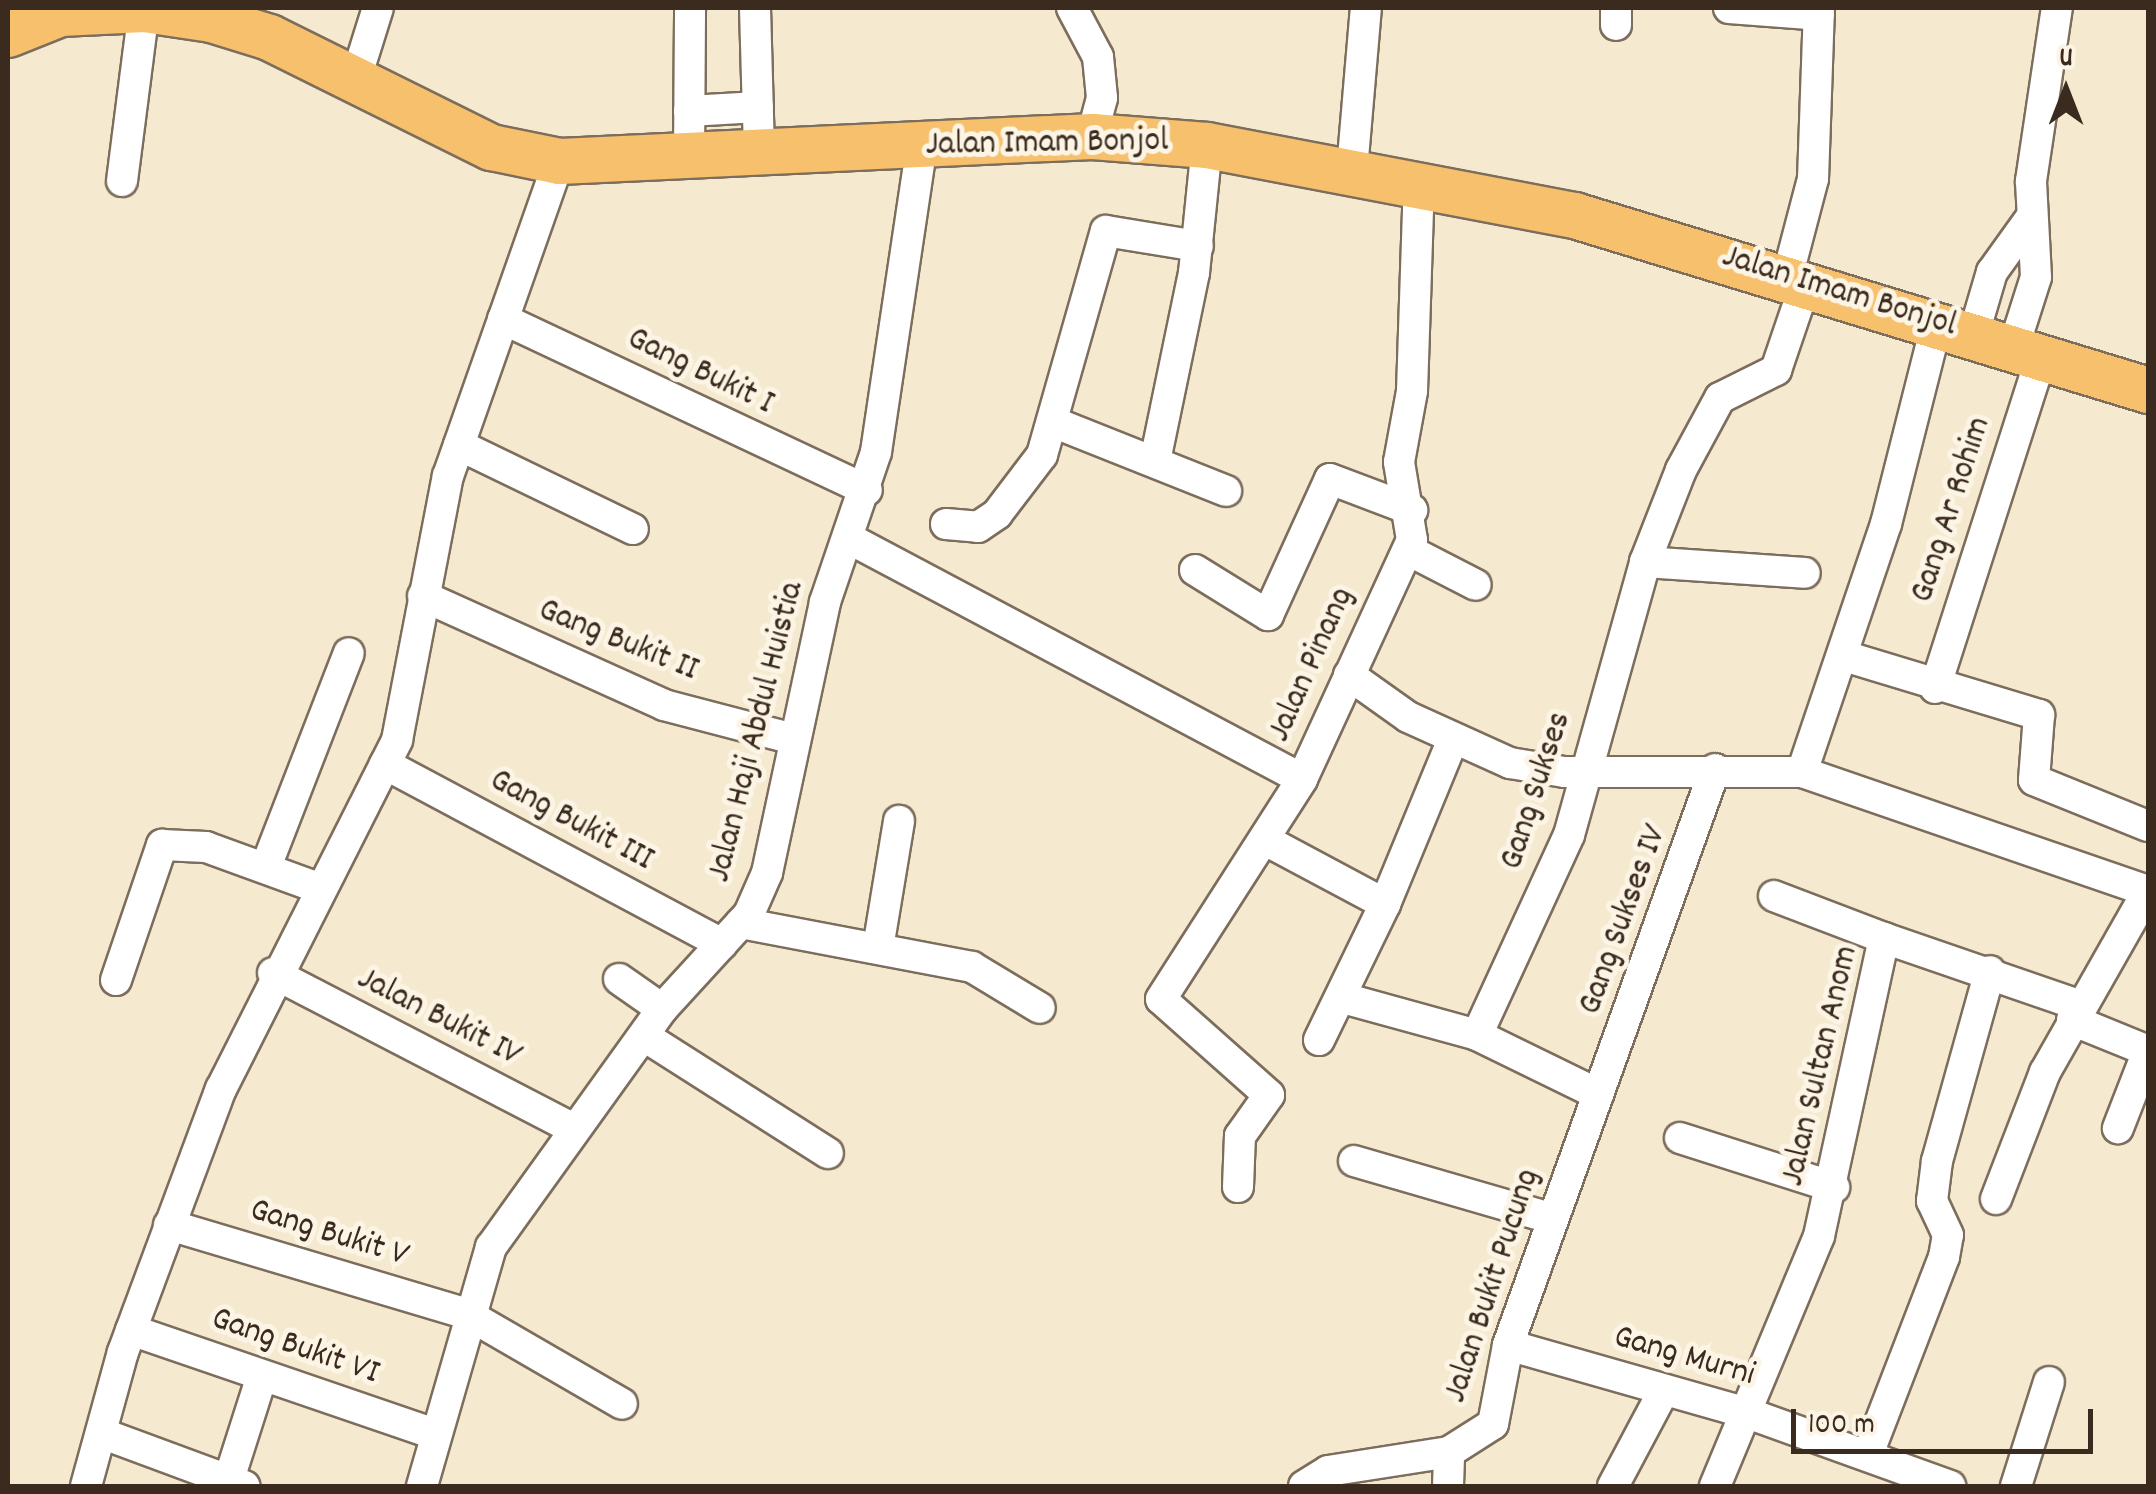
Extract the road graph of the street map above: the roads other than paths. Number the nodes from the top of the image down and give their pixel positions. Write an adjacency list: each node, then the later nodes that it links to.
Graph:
1 (378, 8): 11 (street)
2 (690, 8): 13 (street)
3 (755, 8): 12 (street)
4 (1072, 8): 14 (street)
5 (1366, 8): 20 (street)
6 (1729, 8): 9 (street)
7 (2057, 8): 23 (street)
8 (144, 9): 10 (highway, Jalan Imam Bonjol); 11 (highway, Jalan Imam Bonjol); 21 (street)
9 (1819, 11): 25 (street, Gang Sukses)
10 (17, 24)
11 (356, 78): 19 (highway, Jalan Imam Bonjol)
12 (758, 107): 13 (street); 17 (street)
13 (689, 111): 18 (street)
14 (1092, 136): 15 (highway, Jalan Imam Bonjol); 16 (highway, Jalan Imam Bonjol)
15 (922, 145): 17 (highway, Jalan Imam Bonjol); 32 (street, Jalan Haji Abdul Huistia)
16 (1206, 145): 20 (highway, Jalan Imam Bonjol); 24 (street)
17 (759, 154): 18 (highway, Jalan Imam Bonjol)
18 (688, 158): 19 (highway, Jalan Imam Bonjol)
19 (559, 161): 26 (street)
20 (1352, 170): 22 (highway, Jalan Imam Bonjol)
21 (122, 180)
22 (1418, 184): 25 (highway, Jalan Imam Bonjol); 34 (street, Jalan Pinang)
23 (2030, 219): 27 (street); 27 (street)
24 (1198, 246): 29 (street); 31 (street)
25 (1798, 277): 27 (highway, Jalan Imam Bonjol); 39 (street, Gang Sukses)
26 (503, 319): 30 (street); 32 (street, Gang Bukit I)
27 (1992, 339): 28 (highway, Jalan Imam Bonjol); 45 (street); 47 (street, Gang Ar Rohim)
28 (2148, 390)
29 (1058, 424): 31 (street); 35 (street)
30 (459, 446): 36 (street); 43 (street)
31 (1155, 462): 33 (street)
32 (867, 490): 37 (street, Jalan Haji Abdul Huistia)
33 (1226, 491)
34 (1412, 510): 38 (street, Jalan Pinang); 40 (street)
35 (946, 524)
36 (634, 529)
37 (848, 538): 48 (street, Jalan Haji Abdul Huistia); 54 (street)
38 (1408, 550): 42 (street); 46 (street, Jalan Pinang)
39 (1644, 562): 41 (street); 52 (street, Gang Sukses)
40 (1195, 570)
41 (1805, 572)
42 (1476, 585)
43 (424, 596): 48 (street, Gang Bukit II); 50 (street)
44 (350, 653): 58 (street)
45 (1844, 656): 47 (street); 53 (street)
46 (1349, 675): 49 (street); 54 (street, Jalan Pinang)
47 (1935, 688): 56 (street)
48 (790, 738): 63 (street, Jalan Haji Abdul Huistia)
49 (1453, 740): 52 (street); 62 (street)
50 (385, 764): 59 (street); 63 (street, Gang Bukit III)
51 (1715, 769): 52 (street); 53 (street); 77 (street, Gang Sukses IV)
52 (1586, 770): 74 (street, Gang Sukses)
53 (1802, 772): 60 (street)
54 (1302, 779): 57 (street, Jalan Pinang)
55 (899, 821): 65 (street)
56 (2148, 826)
57 (1267, 840): 62 (street); 83 (street, Jalan Pinang)
58 (267, 864): 59 (street); 69 (street)
59 (316, 886): 67 (street)
60 (2148, 891): 73 (street)
61 (1774, 896): 64 (street)
62 (1386, 904): 70 (street)
63 (732, 934): 65 (street, Gang Bukit III); 72 (street, Jalan Haji Abdul Huistia)
64 (1884, 938): 66 (street, Jalan Sultan Anom); 84 (street, Jalan Sultan Anom)
65 (878, 948): 71 (street, Gang Bukit III)
66 (1990, 971): 73 (street, Jalan Sultan Anom); 99 (street)
67 (272, 973): 78 (street, Jalan Bukit IV); 87 (street)
68 (619, 979): 72 (street)
69 (116, 980)
70 (1343, 998): 74 (street); 76 (street)
71 (1040, 1008)
72 (662, 1009): 75 (street, Jalan Haji Abdul Huistia)
73 (2076, 1013): 79 (street, Jalan Sultan Anom); 85 (street)
74 (1477, 1035): 77 (street)
75 (644, 1036): 78 (street, Jalan Haji Abdul Huistia); 81 (street)
76 (1318, 1040)
77 (1598, 1094): 86 (street, Jalan Bukit Pucung)
78 (572, 1128): 88 (street, Jalan Haji Abdul Huistia)
79 (2118, 1128)
80 (1680, 1138): 84 (street)
81 (828, 1153)
82 (1354, 1160): 86 (street)
83 (1238, 1186)
84 (1834, 1187): 95 (street, Jalan Sultan Anom)
85 (1996, 1199)
86 (1553, 1219): 90 (street, Jalan Bukit Pucung)
87 (169, 1225): 88 (street, Gang Bukit V); 89 (street)
88 (467, 1314): 94 (street, Gang Bukit V); 97 (street, Jalan Haji Abdul Huistia)
89 (131, 1330): 91 (street, Gang Bukit VI); 96 (street)
90 (1508, 1345): 93 (street, Gang Murni); 98 (street, Jalan Bukit Pucung)
91 (262, 1376): 97 (street, Gang Bukit VI); 100 (street)
92 (2049, 1382): 108 (street)
93 (1664, 1390): 95 (street, Gang Murni); 105 (street)
94 (622, 1404)
95 (1750, 1414): 99 (street, Gang Murni); 106 (street, Jalan Sultan Anom)
96 (101, 1433): 100 (street); 101 (street)
97 (435, 1434): 102 (street, Jalan Haji Abdul Huistia)
98 (1449, 1452): 103 (street, Jalan Bukit Pucung); 104 (street)
99 (1868, 1454): 107 (street, Gang Murni)
100 (237, 1482)
101 (86, 1486)
102 (422, 1486)
103 (1304, 1486)
104 (1448, 1486)
105 (1613, 1486)
106 (1714, 1486)
107 (1950, 1486)
108 (2016, 1486)

